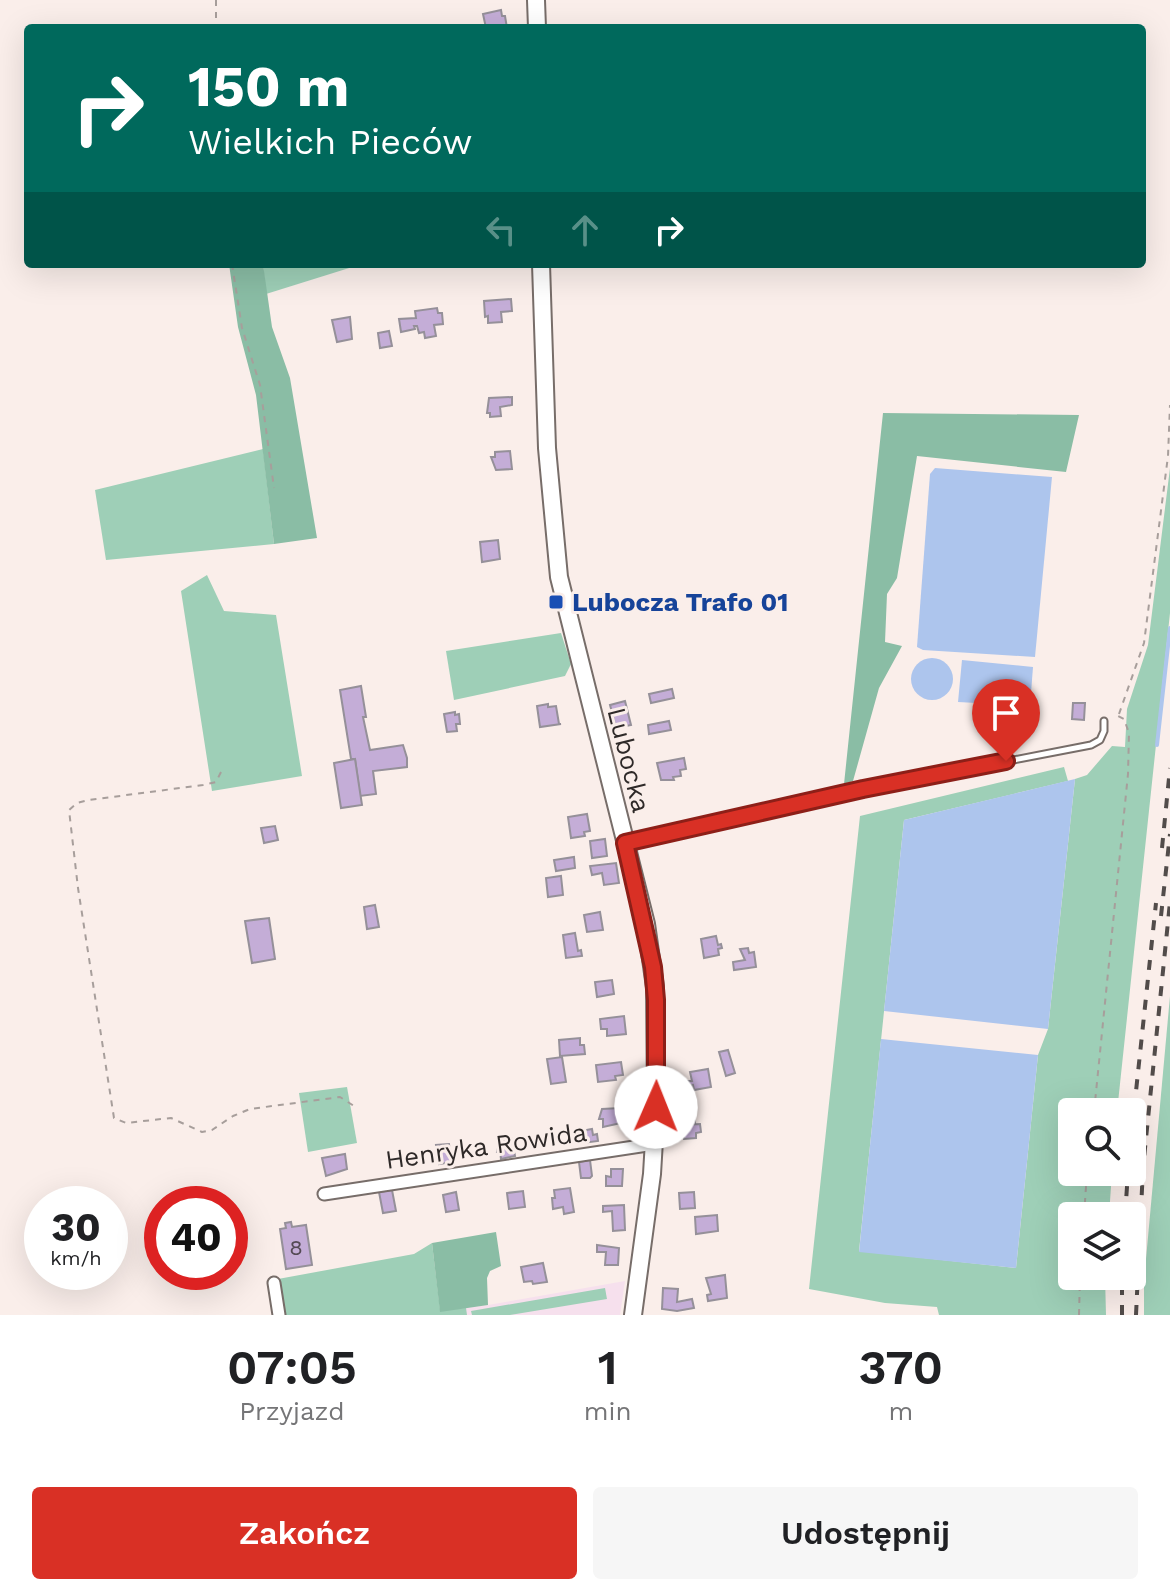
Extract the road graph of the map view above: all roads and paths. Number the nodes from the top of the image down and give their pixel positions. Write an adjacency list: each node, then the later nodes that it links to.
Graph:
1 (216, 0): 3 (path)
2 (536, 0): 4 (street)
3 (216, 24)
4 (537, 24)
5 (233, 268): 8 (path)
6 (541, 268): 11 (street, Lubocka)
7 (1170, 405): 12 (path)
8 (274, 488)
9 (1104, 721): 11 (lane)
10 (221, 772): 13 (path)
11 (625, 843): 14 (street, Lubocka)
12 (1095, 1098)
13 (354, 1106)
14 (654, 1144): 15 (street, Henryka Rowida); 19 (street, Lubocka)
15 (324, 1194)
16 (274, 1283): 18 (street)
17 (1080, 1290): 20 (path)
18 (279, 1315)
19 (633, 1315)
20 (1079, 1315)

